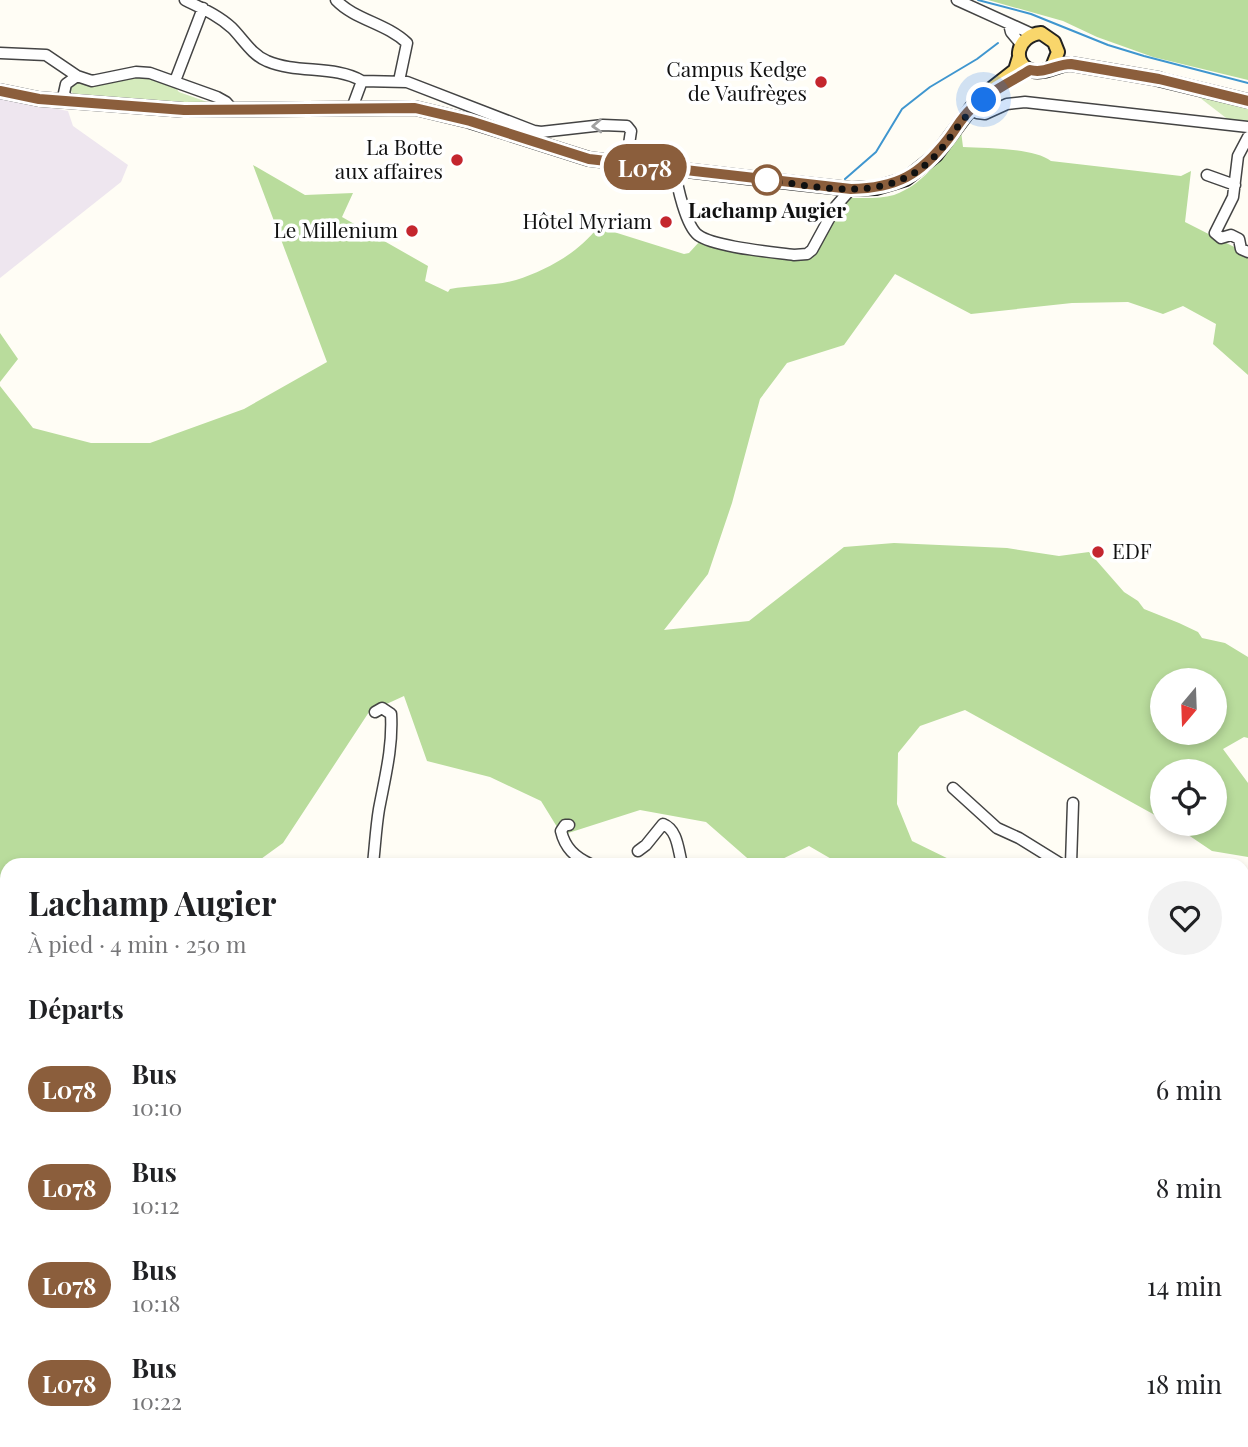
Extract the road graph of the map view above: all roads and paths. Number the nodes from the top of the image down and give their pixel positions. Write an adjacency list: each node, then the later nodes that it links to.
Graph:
1 (185, 0): 4 (street)
2 (335, 0): 16 (street)
3 (957, 0): 5 (street)
4 (203, 8): 14 (street); 15 (street)
5 (1009, 24): 6 (street); 7 (street)
6 (1032, 34): 7 (main road); 8 (main road)
7 (1020, 50): 11 (main road); 22 (main road)
8 (1058, 52): 10 (main road); 13 (main road)
9 (0, 53): 12 (street)
10 (1052, 67): 11 (main road); 13 (main road)
11 (1030, 70): 22 (main road)
12 (78, 76): 14 (street); 18 (street)
13 (1159, 79): 19 (main road)
14 (174, 81): 21 (street)
15 (362, 81): 16 (street); 20 (street)
16 (399, 81): 25 (street, one-way to 16)
17 (0, 91): 18 (main road)
18 (68, 101): 21 (main road)
19 (1248, 101)
20 (352, 108): 21 (main road); 25 (main road)
21 (233, 110)
22 (974, 111): 23 (street); 28 (main road)
23 (1248, 127)
24 (1248, 137): 27 (street)
25 (679, 170): 28 (main road); 28 (street)
26 (1207, 175): 27 (street)
27 (1235, 185): 29 (street)
28 (851, 189)
29 (1248, 252)
30 (375, 712): 35 (street)
31 (953, 788): 38 (street)
32 (1073, 803): 39 (street)
33 (569, 825): 36 (street)
34 (638, 851): 37 (street)
35 (374, 858)
36 (580, 858)
37 (681, 858)
38 (1051, 858)
39 (1071, 858)

